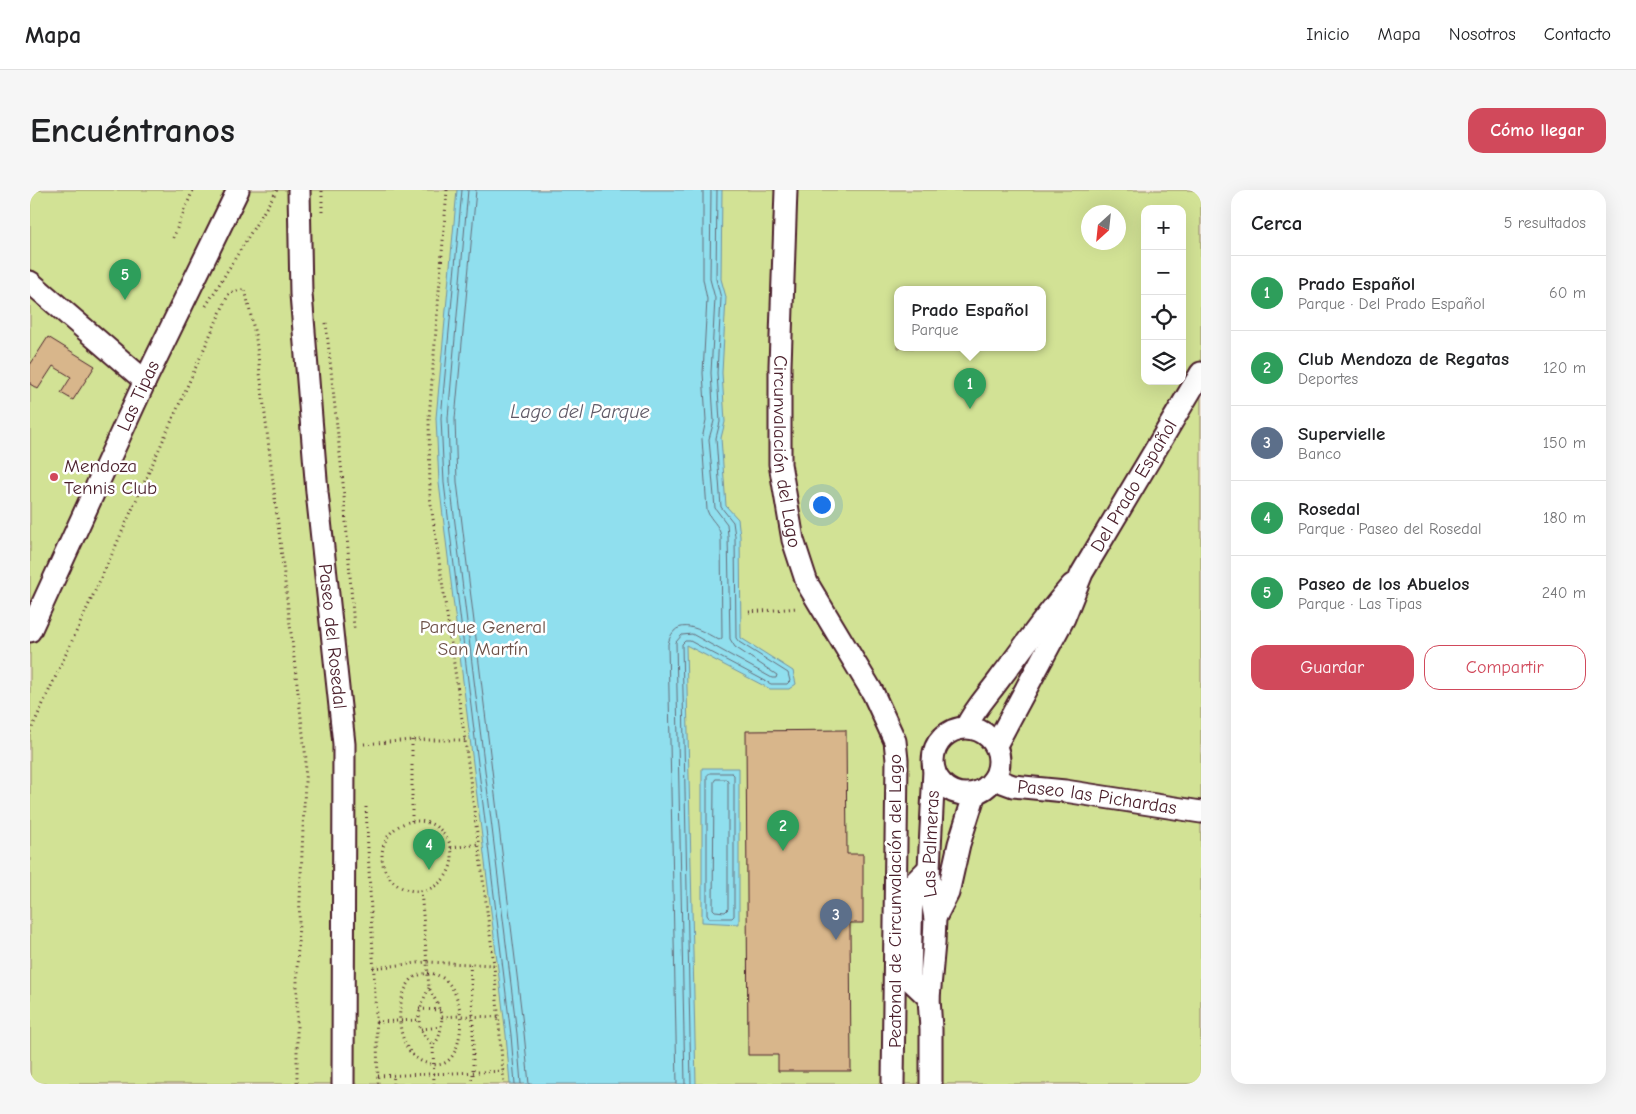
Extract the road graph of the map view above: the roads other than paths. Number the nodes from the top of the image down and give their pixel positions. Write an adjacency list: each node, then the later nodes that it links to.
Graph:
1 (238, 190): 6 (street, Las Tipas)
2 (299, 190): 19 (street, Paseo del Rosedal)
3 (786, 190): 9 (street, Circunvalación del Lago)
4 (30, 282): 6 (street)
5 (1201, 373): 7 (street, Del Prado Español)
6 (145, 381): 8 (street, Las Tipas)
7 (1082, 573): 10 (street, Del Prado Español); 11 (street, Del Prado Español)
8 (30, 631)
9 (873, 693): 20 (street, Peatonal de Circunvalación del Lago)
10 (966, 728): 11 (street); 12 (street)
11 (996, 745): 13 (street)
12 (934, 770): 14 (street); 16 (street, Las Palmeras)
13 (994, 779): 14 (street); 15 (street, Paseo las Pichardas)
14 (975, 793): 17 (street, Las Palmeras)
15 (1201, 812)
16 (929, 868): 17 (street, Las Palmeras); 18 (street)
17 (934, 918): 18 (street, Las Palmeras)
18 (929, 998): 21 (street, Las Palmeras)
19 (344, 1084)
20 (893, 1084)
21 (931, 1084)

